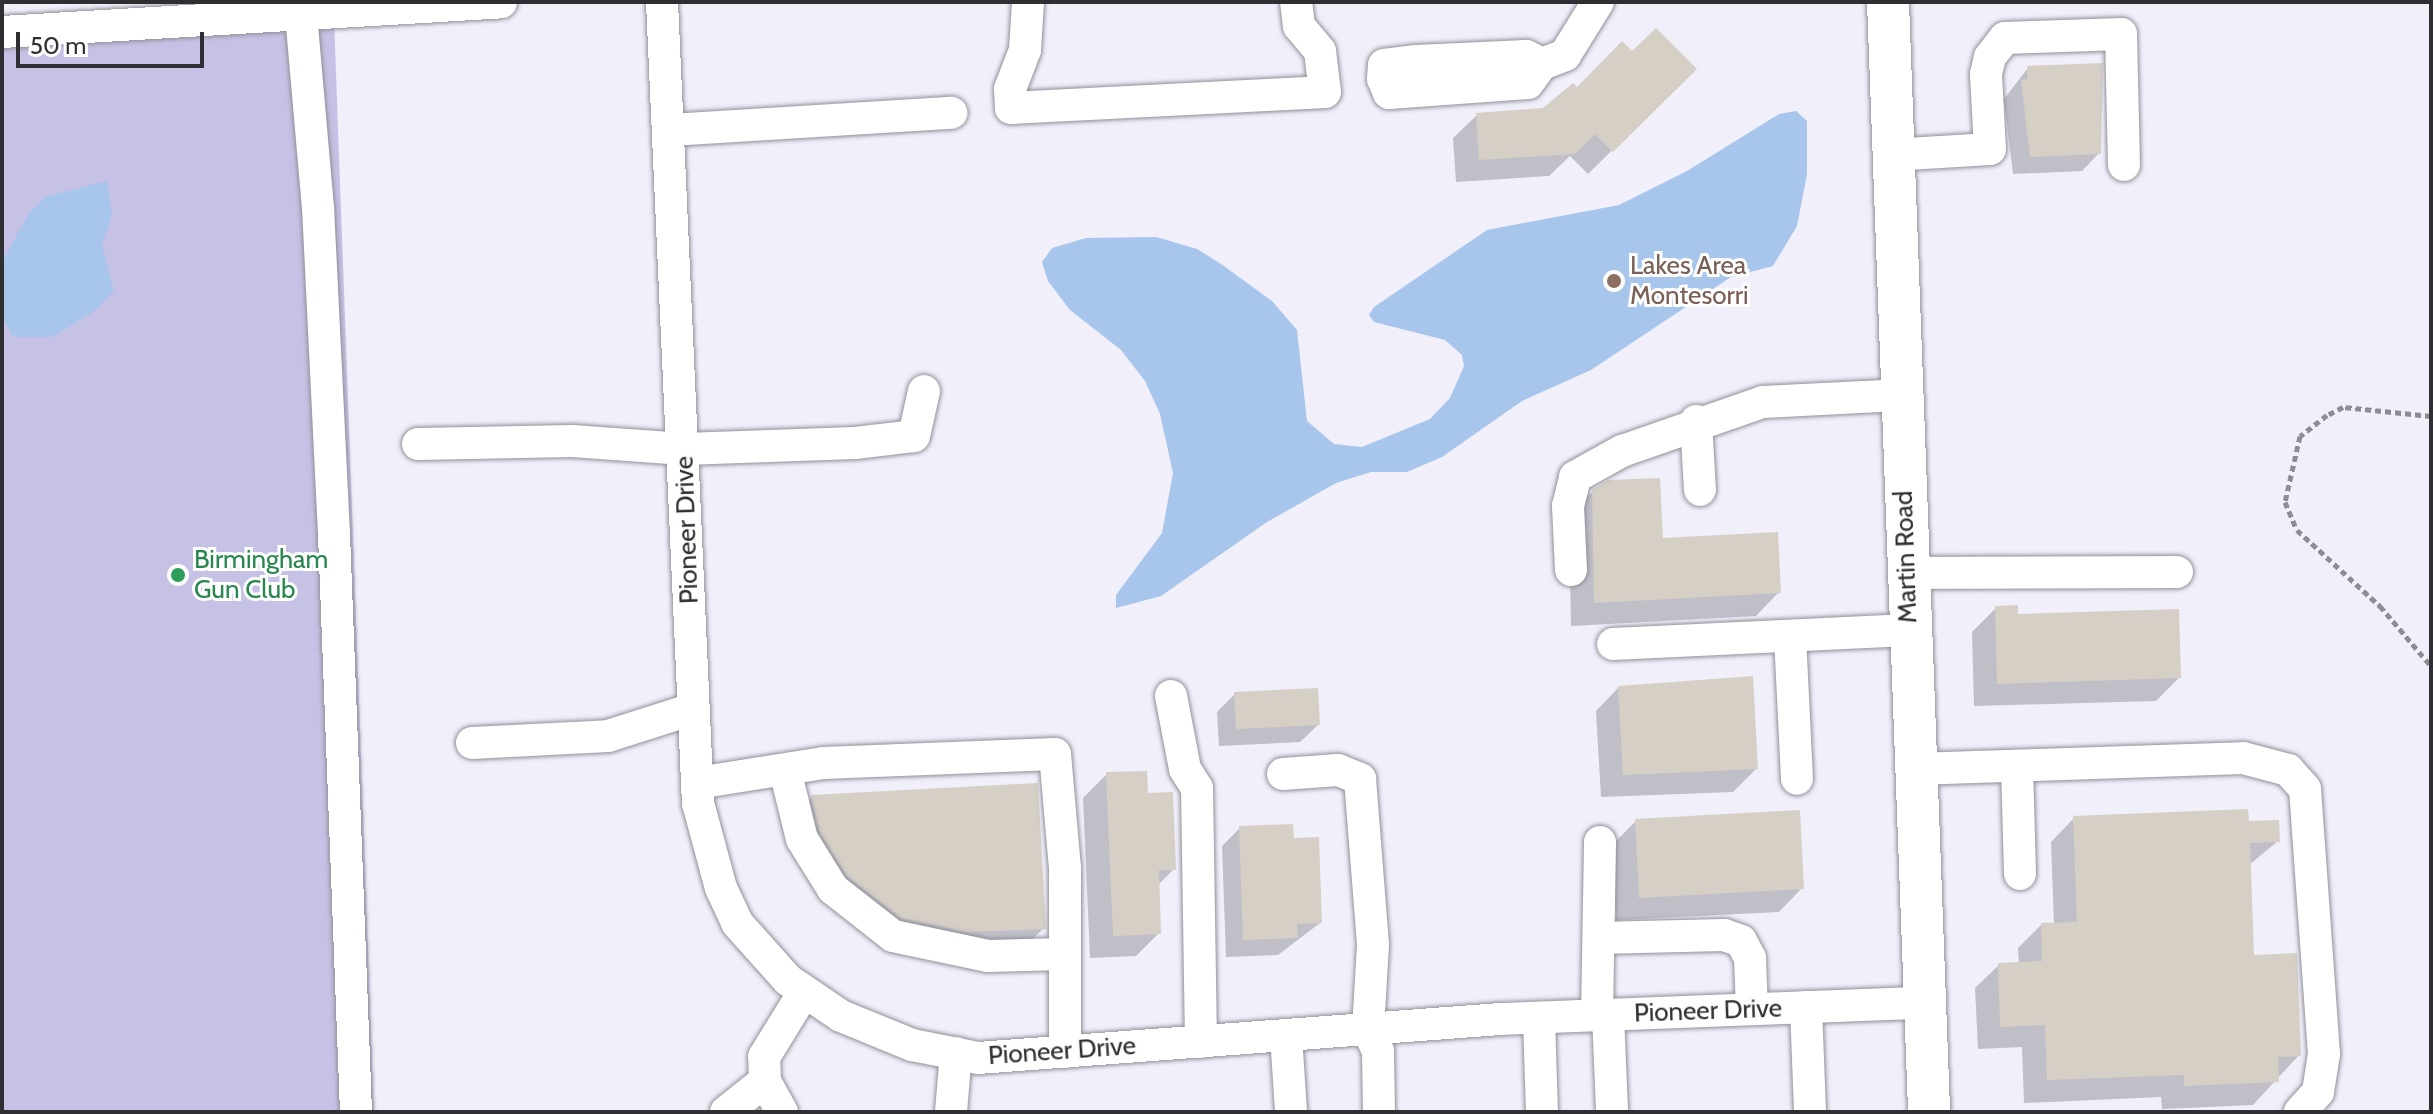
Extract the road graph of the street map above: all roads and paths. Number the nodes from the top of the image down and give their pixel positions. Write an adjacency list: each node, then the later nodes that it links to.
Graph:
1 (501, 2): 7 (street)
2 (662, 2): 11 (street, Pioneer Drive)
3 (1028, 2): 4 (street)
4 (1296, 2)
5 (1598, 2): 9 (street)
6 (1888, 2): 12 (main road, Martin Road)
7 (301, 14): 8 (street); 53 (street)
8 (2, 32)
9 (1384, 65)
10 (951, 113): 11 (street)
11 (670, 130): 19 (street, Pioneer Drive)
12 (1891, 155): 13 (street); 15 (main road, Martin Road)
13 (2124, 165)
14 (924, 391): 19 (street)
15 (1899, 395): 17 (street); 23 (main road, Martin Road)
16 (2431, 416): 27 (path)
17 (1696, 421): 20 (street); 21 (street)
18 (418, 444): 19 (street)
19 (684, 449): 29 (street, Pioneer Drive)
20 (1700, 490)
21 (1571, 570)
22 (2177, 572): 23 (street)
23 (1906, 573): 24 (main road, Martin Road)
24 (1909, 630): 25 (street); 32 (main road, Martin Road)
25 (1790, 636): 26 (street); 35 (street)
26 (1613, 644)
27 (2431, 666)
28 (1171, 696): 49 (street)
29 (693, 709): 30 (street); 36 (street, Pioneer Drive)
30 (472, 743)
31 (2017, 766): 32 (street); 38 (street); 63 (street)
32 (1915, 769): 42 (main road, Martin Road)
33 (785, 770): 36 (street); 40 (street); 40 (street)
34 (1283, 774): 47 (street)
35 (1797, 779)
36 (697, 783): 41 (street, Pioneer Drive)
37 (1600, 842): 39 (street)
38 (2020, 874)
39 (1599, 938): 44 (street); 45 (street)
40 (1063, 954): 50 (street)
41 (804, 992): 51 (street, Pioneer Drive); 52 (street)
42 (1925, 1003): 43 (street, Pioneer Drive); 62 (main road, Martin Road)
43 (1806, 1007): 44 (street, Pioneer Drive); 61 (street)
44 (1752, 1009): 45 (street, Pioneer Drive)
45 (1603, 1015): 46 (street, Pioneer Drive); 60 (street)
46 (1539, 1018): 47 (street, Pioneer Drive); 59 (street)
47 (1368, 1029): 48 (street, Pioneer Drive); 58 (street)
48 (1286, 1036): 49 (street, Pioneer Drive); 57 (street)
49 (1201, 1042): 50 (street, Pioneer Drive)
50 (1065, 1052): 51 (street, Pioneer Drive)
51 (956, 1053): 56 (street)
52 (765, 1081): 54 (street); 55 (street)
53 (356, 1112)
54 (726, 1112)
55 (782, 1112)
56 (951, 1112)
57 (1291, 1112)
58 (1379, 1112)
59 (1542, 1112)
60 (1612, 1112)
61 (1810, 1112)
62 (1929, 1112)
63 (2300, 1112)

